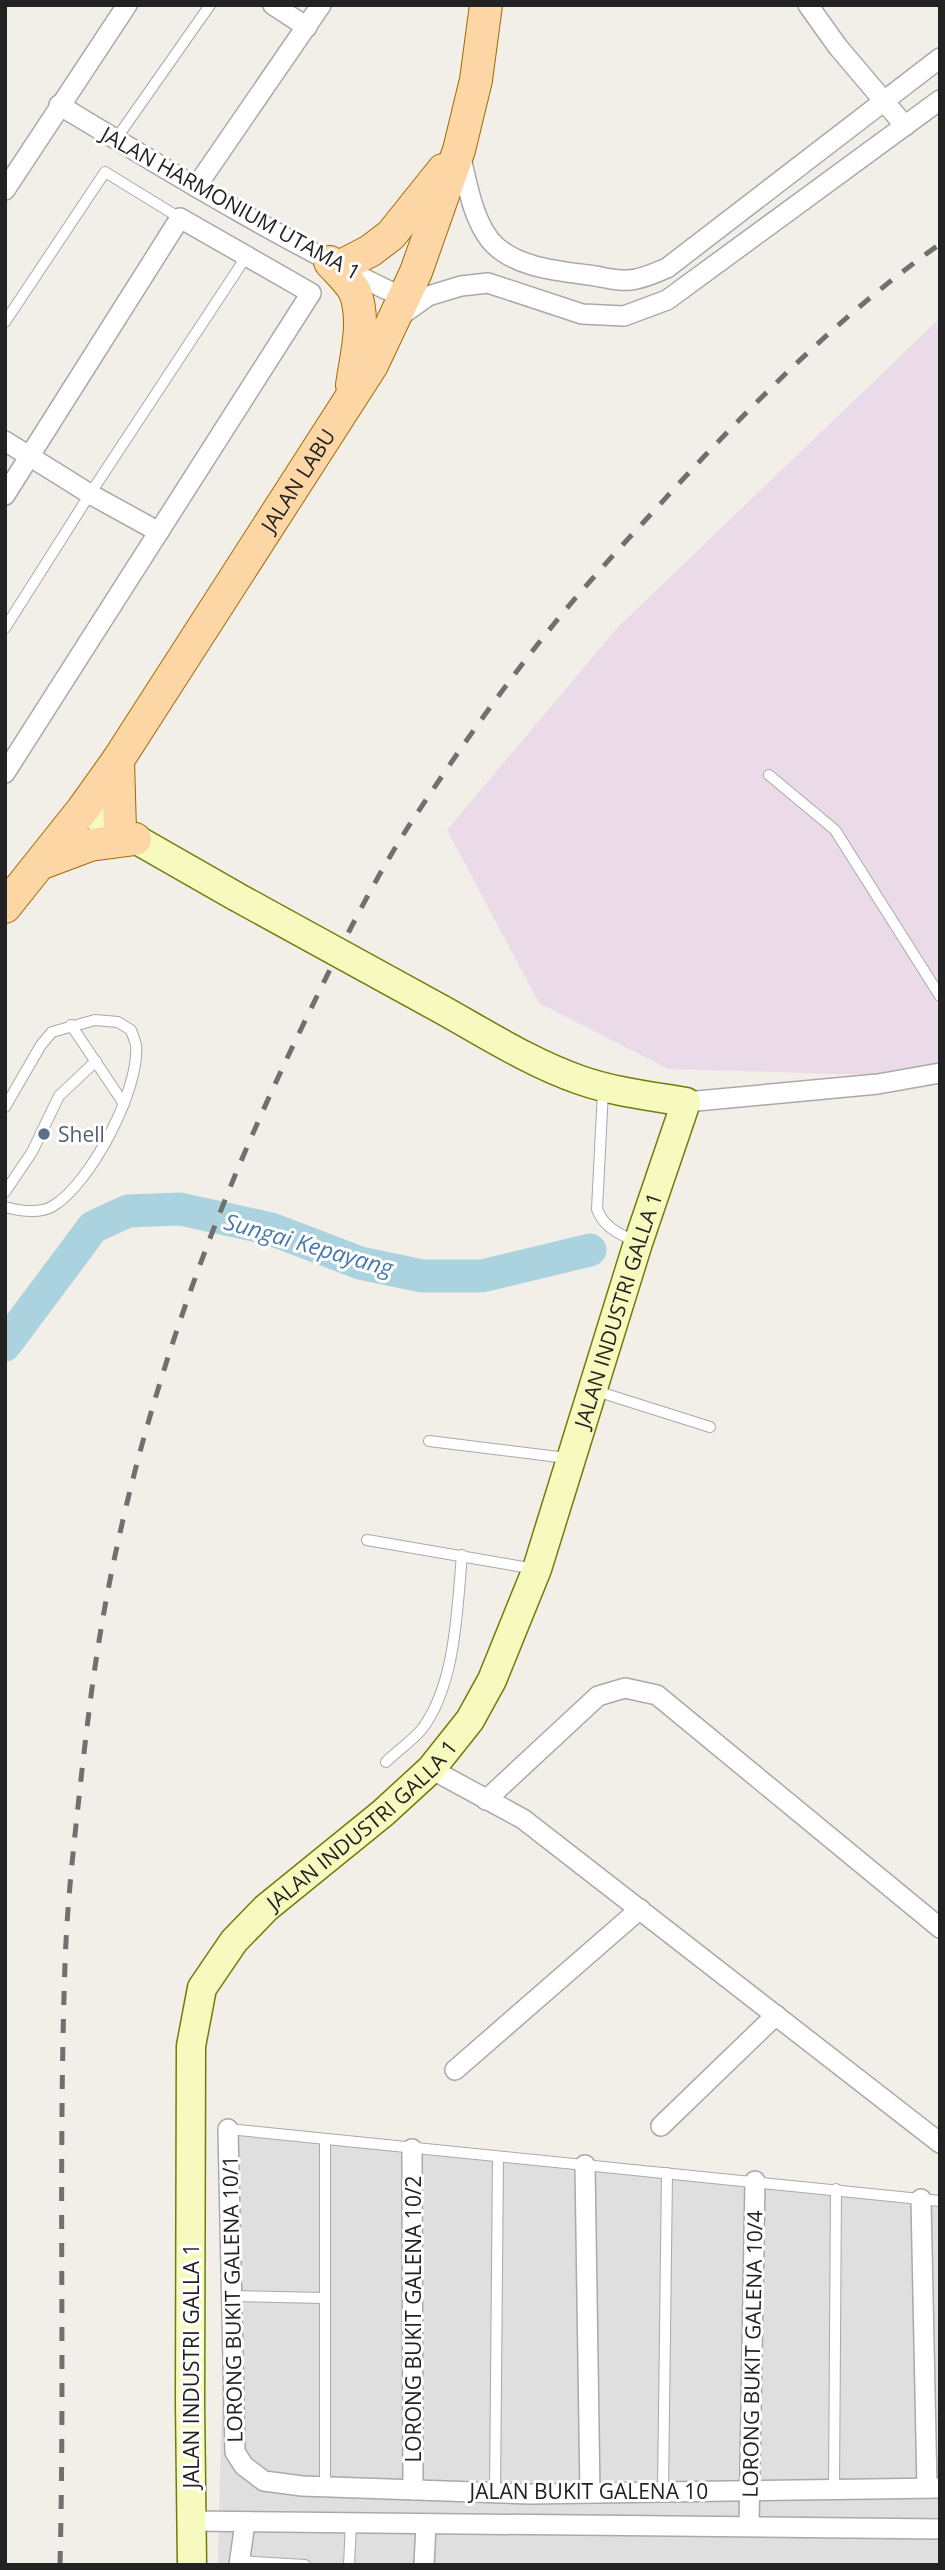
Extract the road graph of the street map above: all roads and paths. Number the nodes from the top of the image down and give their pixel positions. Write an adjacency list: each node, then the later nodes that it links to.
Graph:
1 (127, 5): 11 (street)
2 (210, 5): 13 (lane)
3 (273, 5): 7 (street)
4 (321, 5): 7 (street)
5 (486, 5): 14 (main road, JALAN LABU)
6 (808, 5): 10 (street)
7 (307, 27): 15 (street)
8 (940, 58): 10 (street)
9 (940, 100): 12 (street)
10 (881, 101): 12 (street); 14 (street)
11 (59, 105): 13 (street, JALAN HARMONIUM UTAMA 1); 16 (street)
12 (905, 126): 20 (street)
13 (116, 139): 15 (street, JALAN HARMONIUM UTAMA 1)
14 (459, 150): 19 (main road); 20 (main road, JALAN LABU)
15 (196, 187): 19 (street, JALAN HARMONIUM UTAMA 1)
16 (5, 190)
17 (180, 218): 18 (street); 21 (lane); 24 (street)
18 (246, 257): 25 (lane); 27 (street)
19 (335, 265): 20 (street, JALAN HARMONIUM UTAMA 1); 22 (main road)
20 (399, 309): 22 (main road, JALAN LABU)
21 (5, 321)
22 (349, 404): 29 (main road, JALAN LABU)
23 (5, 441): 24 (street)
24 (29, 457): 25 (street); 26 (street)
25 (90, 494): 27 (street); 28 (lane)
26 (5, 495)
27 (159, 532): 30 (street)
28 (5, 628)
29 (118, 760): 32 (main road, JALAN LABU); 33 (main road)
30 (5, 773)
31 (769, 775): 36 (lane)
32 (83, 810): 33 (main road); 34 (main road, JALAN LABU)
33 (128, 835): 34 (main road); 40 (main road, bridge)
34 (39, 864): 35 (main road, JALAN LABU)
35 (5, 907)
36 (940, 996)
37 (71, 1025): 38 (lane); 42 (lane); 43 (lane)
38 (96, 1061): 42 (lane); 44 (lane)
39 (940, 1073): 41 (street)
40 (603, 1087): 41 (main road); 46 (lane)
41 (686, 1102): 46 (main road, JALAN INDUSTRI GALLA 1)
42 (124, 1104): 45 (lane)
43 (5, 1107)
44 (5, 1192)
45 (5, 1207)
46 (638, 1243): 47 (main road, JALAN INDUSTRI GALLA 1)
47 (593, 1390): 48 (lane); 50 (main road, JALAN INDUSTRI GALLA 1)
48 (709, 1427)
49 (429, 1441): 50 (lane)
50 (573, 1459): 53 (main road, JALAN INDUSTRI GALLA 1)
51 (367, 1540): 52 (lane)
52 (462, 1555): 53 (lane); 54 (lane)
53 (537, 1569): 55 (main road, JALAN INDUSTRI GALLA 1)
54 (386, 1762)
55 (431, 1769): 56 (street); 83 (main road, JALAN INDUSTRI GALLA 1)
56 (486, 1800): 57 (street); 58 (street)
57 (640, 1909): 59 (street); 60 (street)
58 (940, 1928)
59 (776, 2015): 61 (street); 64 (street)
60 (455, 2070)
61 (661, 2126)
62 (228, 2129): 63 (lane); 72 (street, LORONG BUKIT GALENA 10/1)
63 (325, 2139): 65 (lane); 73 (lane)
64 (940, 2143)
65 (412, 2148): 66 (lane); 78 (street, LORONG BUKIT GALENA 10/2)
66 (498, 2157): 67 (lane); 81 (lane)
67 (585, 2165): 68 (lane); 82 (street)
68 (667, 2173): 69 (lane); 80 (lane)
69 (755, 2181): 70 (lane); 79 (street, LORONG BUKIT GALENA 10/4)
70 (836, 2189): 71 (lane); 77 (lane)
71 (930, 2200): 76 (street)
72 (232, 2296): 73 (lane); 74 (street, LORONG BUKIT GALENA 10/1)
73 (325, 2298): 75 (lane)
74 (244, 2466): 75 (street, JALAN BUKIT GALENA 10)
75 (325, 2486): 78 (street, JALAN BUKIT GALENA 10)
76 (933, 2488): 77 (street, JALAN BUKIT GALENA 10)
77 (834, 2489): 79 (street, JALAN BUKIT GALENA 10)
78 (413, 2490): 81 (street, JALAN BUKIT GALENA 10)
79 (749, 2490): 80 (street, JALAN BUKIT GALENA 10); 87 (street, LORONG BUKIT GALENA 10/4)
80 (663, 2492): 82 (street, JALAN BUKIT GALENA 10)
81 (495, 2493): 82 (street, JALAN BUKIT GALENA 10)
82 (590, 2493)
83 (192, 2521): 85 (street); 90 (main road, JALAN INDUSTRI GALLA 1)
84 (351, 2522): 85 (street); 86 (street); 92 (lane)
85 (245, 2523): 89 (street)
86 (426, 2525): 87 (street); 93 (street)
87 (749, 2526): 88 (street)
88 (940, 2529)
89 (239, 2563): 91 (lane)
90 (192, 2565)
91 (305, 2565)
92 (349, 2565)
93 (424, 2565)

